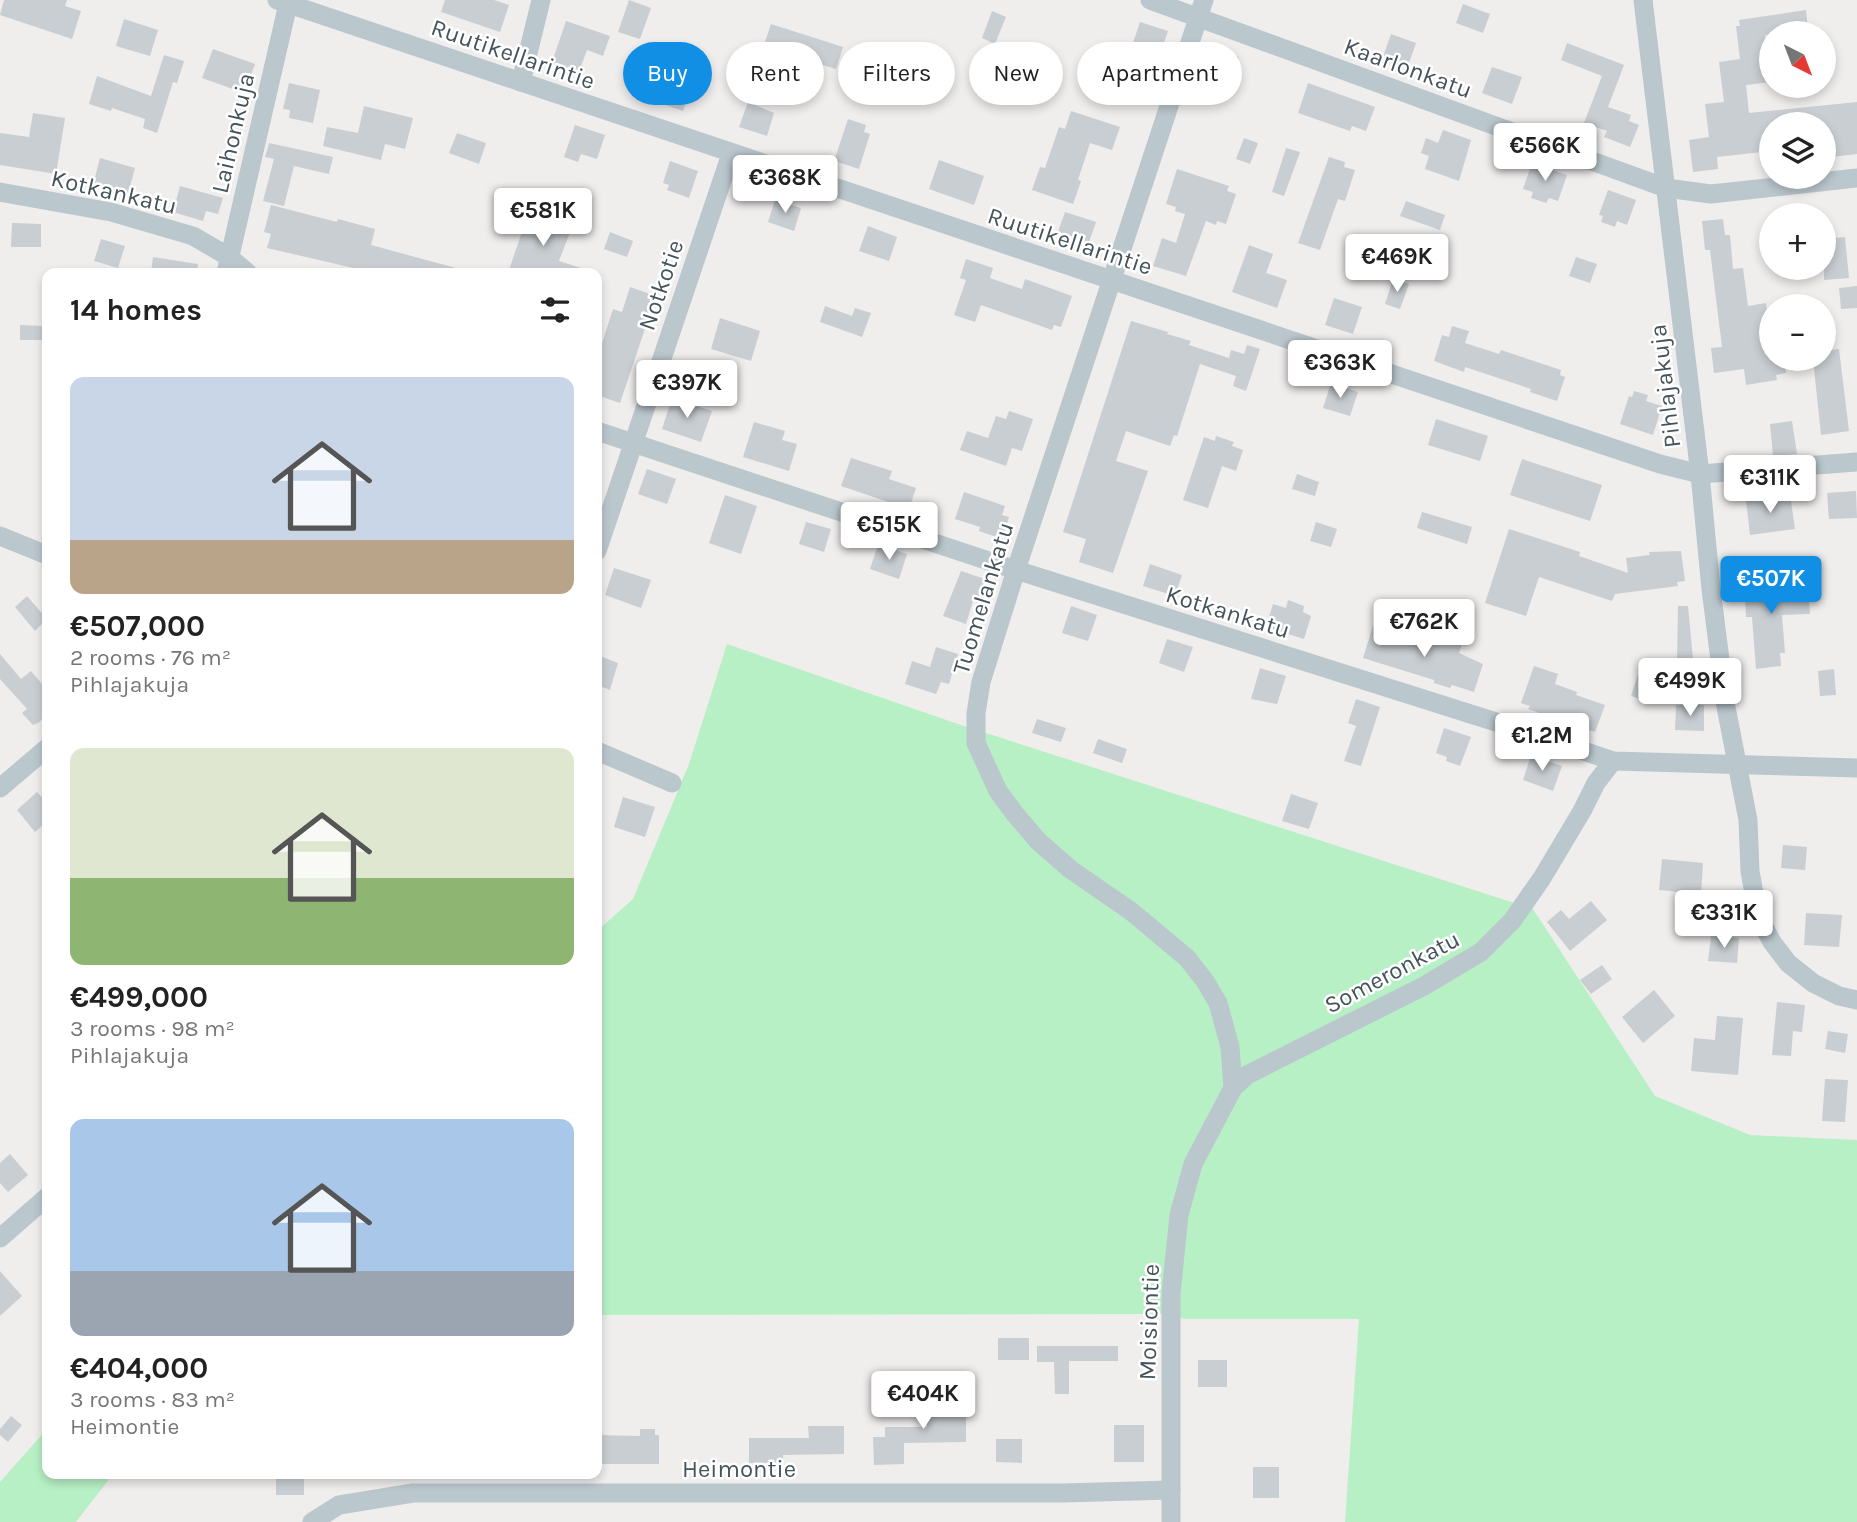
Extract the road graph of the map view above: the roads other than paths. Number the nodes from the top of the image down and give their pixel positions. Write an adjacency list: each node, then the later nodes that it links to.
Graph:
1 (541, 0): 6 (street)
2 (1150, 0): 5 (street, Kaarlonkatu)
3 (1643, 0): 9 (street, Pihlajakuja)
4 (283, 2): 6 (street, Ruutikellarintie); 11 (street, Laihonkuja)
5 (1201, 9): 9 (street, Kaarlonkatu); 12 (street, Tuomelankatu)
6 (521, 82): 7 (street, Ruutikellarintie)
7 (731, 154): 12 (street, Ruutikellarintie); 14 (street, Notkotie)
8 (1857, 177): 9 (street, Kaarlonkatu)
9 (1666, 188): 16 (street, Pihlajakuja)
10 (0, 192): 11 (street, Kotkankatu)
11 (228, 265)
12 (1112, 281): 16 (street, Ruutikellarintie); 20 (street, Tuomelankatu)
13 (602, 433): 14 (street, Kotkankatu)
14 (632, 442): 17 (street, Notkotie); 20 (street, Kotkankatu)
15 (1857, 462): 16 (street, Ruutikellarintie)
16 (1700, 474): 24 (street, Pihlajakuja)
17 (602, 535)
18 (0, 536): 19 (street)
19 (42, 553)
20 (1016, 570): 23 (street, Kotkankatu); 29 (street, Tuomelankatu)
21 (42, 752): 27 (street)
22 (602, 753): 26 (street)
23 (1614, 761): 24 (street, Kotkankatu); 29 (street, Someronkatu)
24 (1740, 766): 25 (street, Kotkankatu); 28 (street, Pihlajakuja)
25 (1857, 768)
26 (672, 783)
27 (0, 788)
28 (1857, 1000)
29 (1233, 1088): 32 (street, Moisiontie)
30 (42, 1201): 31 (street)
31 (0, 1238)
32 (1171, 1490): 33 (street, Heimontie); 34 (street, Moisiontie)
33 (312, 1522)
34 (1171, 1522)

